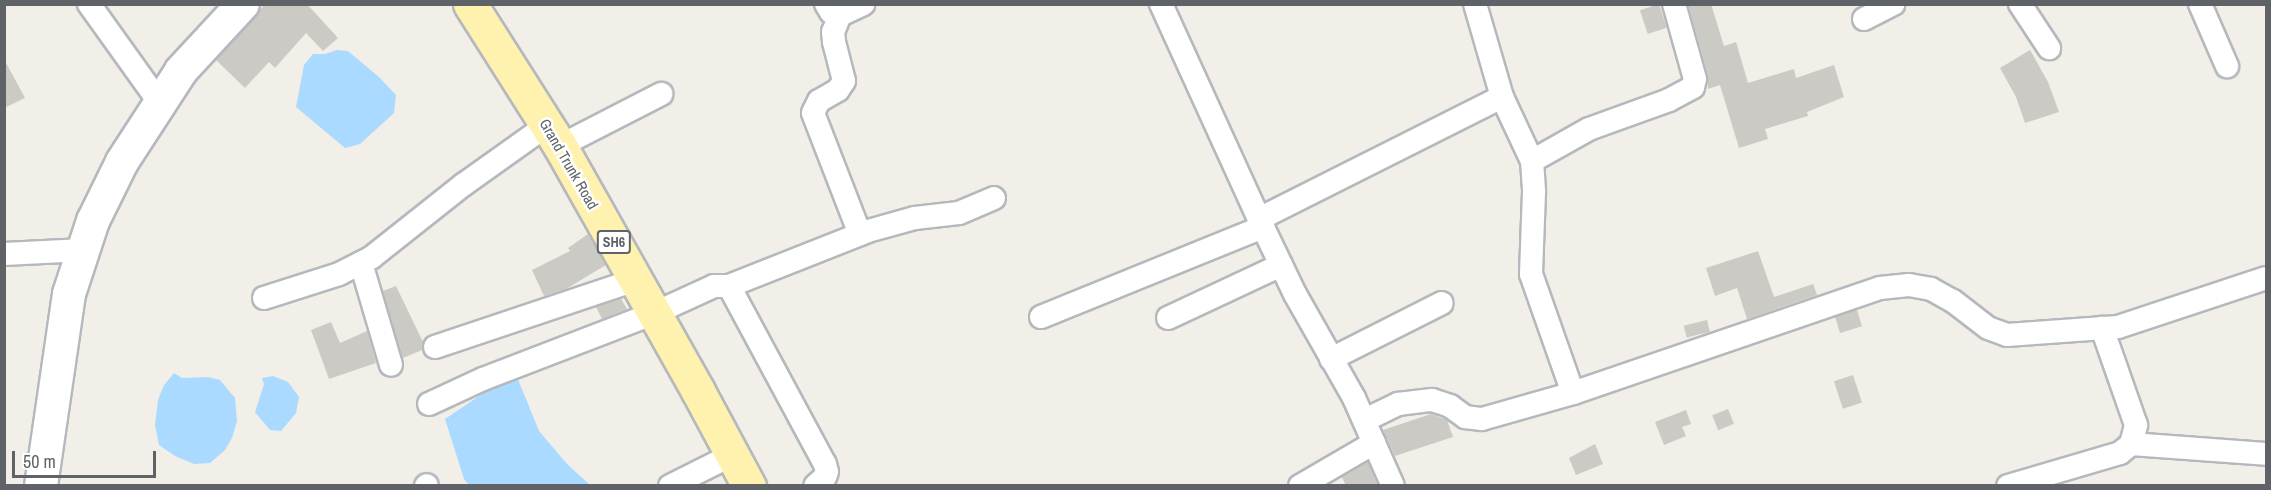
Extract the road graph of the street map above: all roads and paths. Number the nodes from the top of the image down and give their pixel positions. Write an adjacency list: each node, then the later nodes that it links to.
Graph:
1 (89, 4): 17 (street)
2 (243, 4): 17 (main road)
3 (470, 4): 18 (main road, Grand Trunk Road / SH6)
4 (864, 4): 11 (street)
5 (1161, 4): 21 (street)
6 (1475, 4): 16 (street)
7 (1674, 4): 19 (street)
8 (1893, 4): 12 (street)
9 (2020, 4): 13 (street)
10 (2200, 4): 14 (street)
11 (833, 10): 22 (street)
12 (1864, 19)
13 (2049, 48)
14 (2227, 66)
15 (661, 94): 18 (street)
16 (1502, 97): 19 (street); 21 (street)
17 (160, 103): 23 (main road)
18 (553, 135): 25 (street); 28 (main road, Grand Trunk Road / SH6)
19 (1532, 161): 39 (street)
20 (994, 198): 22 (street)
21 (1261, 223): 26 (street); 33 (street)
22 (860, 234): 29 (street)
23 (84, 250): 24 (street); 46 (main road)
24 (4, 254)
25 (361, 263): 30 (street); 38 (street)
26 (1281, 265): 34 (street); 37 (street)
27 (2266, 278): 35 (street)
28 (635, 280): 32 (main road, Grand Trunk Road / SH6); 36 (street)
29 (729, 286): 32 (street); 49 (street)
30 (264, 298)
31 (1442, 303): 37 (street)
32 (655, 313): 40 (street); 45 (main road, Grand Trunk Road / SH6)
33 (1041, 317)
34 (1168, 318)
35 (2102, 328): 39 (street); 43 (street)
36 (435, 347)
37 (1331, 359): 41 (street)
38 (392, 365)
39 (1573, 393): 41 (street)
40 (429, 404)
41 (1365, 420): 42 (street)
42 (1374, 443): 50 (street); 51 (street)
43 (2131, 444): 44 (street); 52 (street)
44 (2266, 454)
45 (732, 455): 47 (street); 48 (main road, Grand Trunk Road / SH6)
46 (41, 486)
47 (670, 486)
48 (749, 486)
49 (814, 486)
50 (1300, 486)
51 (1393, 486)
52 (2008, 486)

